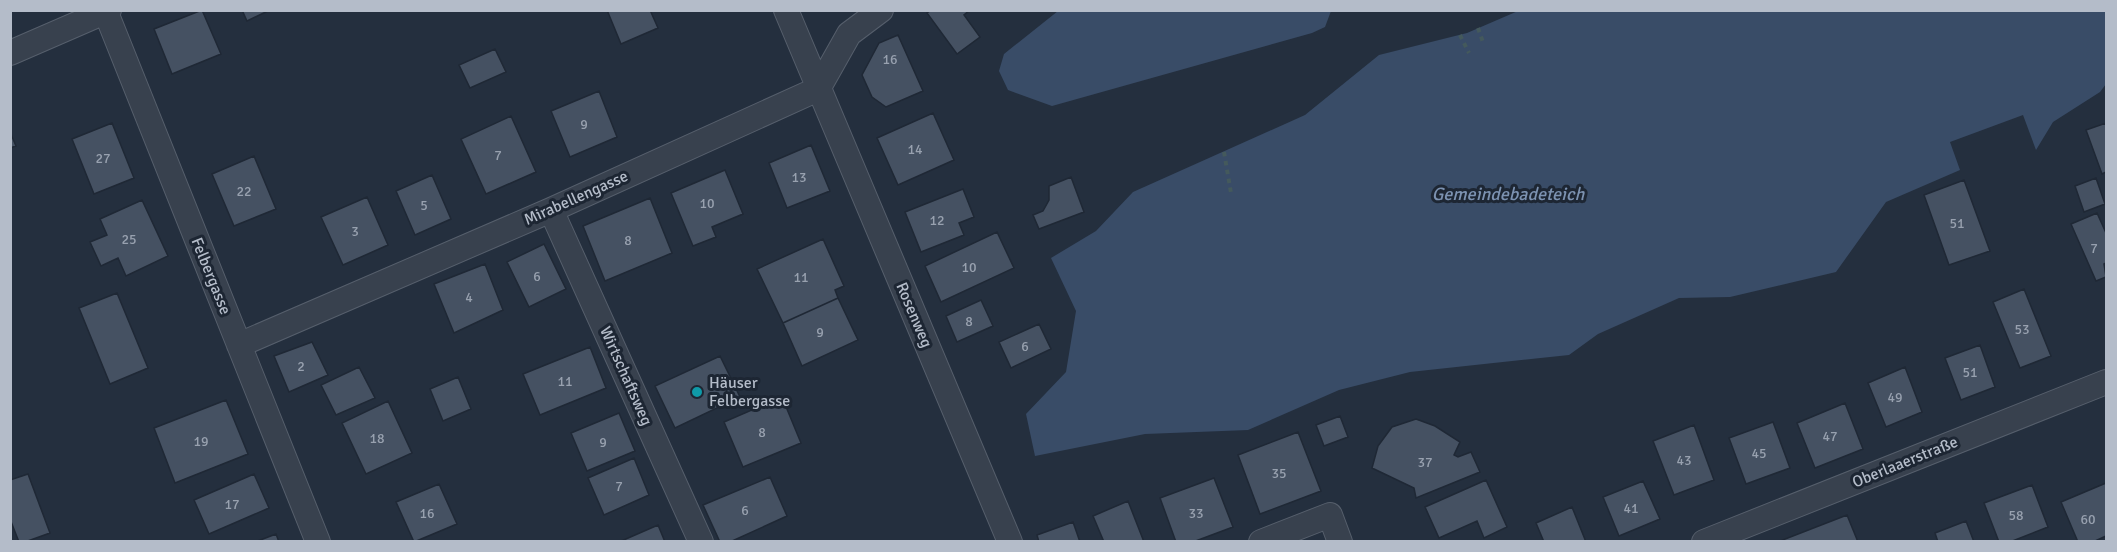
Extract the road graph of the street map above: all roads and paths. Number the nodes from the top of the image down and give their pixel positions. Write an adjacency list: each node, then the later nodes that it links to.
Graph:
1 (786, 10): 9 (street, Rosenweg)
2 (881, 10): 9 (street)
3 (106, 11): 7 (street); 13 (street, Felbergasse)
4 (1478, 28): 6 (path)
5 (1460, 35): 8 (path)
6 (1484, 45)
7 (10, 53)
8 (1469, 53)
9 (818, 89): 12 (street, Mirabellengasse); 17 (street, Rosenweg)
10 (1224, 152): 11 (path)
11 (1231, 193)
12 (551, 210): 13 (street, Mirabellengasse); 16 (street, Wirtschaftsweg)
13 (239, 345): 15 (street, Felbergasse)
14 (2106, 382): 20 (street, Oberlaaerstraße)
15 (318, 542)
16 (701, 542)
17 (1010, 542)
18 (1261, 542): 19 (street)
19 (1340, 542)
20 (1704, 542)

